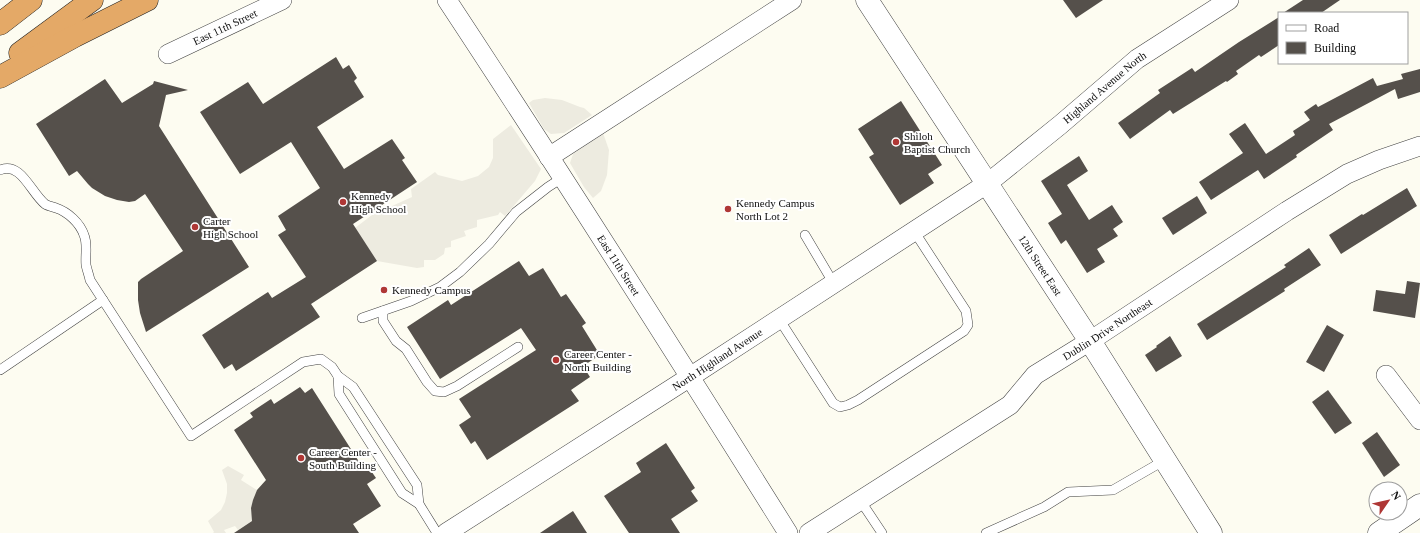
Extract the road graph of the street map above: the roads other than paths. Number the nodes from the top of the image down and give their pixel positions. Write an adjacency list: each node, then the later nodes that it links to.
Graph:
1 (31, 0): 9 (highway)
2 (92, 0): 11 (highway)
3 (147, 0): 12 (highway)
4 (282, 0): 10 (street, East 11th Street)
5 (446, 0): 14 (street, East 11th Street)
6 (792, 0): 14 (street)
7 (867, 0): 17 (street, 12th Street East)
8 (1229, 0): 17 (street, Highland Avenue North)
9 (0, 24)
10 (168, 54)
11 (0, 67)
12 (0, 77)
13 (1420, 146): 25 (street, Dublin Drive Northeast)
14 (549, 157): 16 (street, East 11th Street)
15 (0, 170): 21 (lane)
16 (562, 178): 22 (lane); 30 (street, East 11th Street)
17 (988, 184): 18 (street, North Highland Avenue); 25 (street, 12th Street East)
18 (914, 231): 20 (street, North Highland Avenue); 24 (lane)
19 (805, 235): 20 (lane)
20 (834, 284): 24 (street, North Highland Avenue)
21 (103, 300): 27 (lane); 29 (lane)
22 (383, 311): 23 (lane); 26 (lane)
23 (362, 318)
24 (779, 319): 30 (street, North Highland Avenue)
25 (1090, 341): 32 (street, 12th Street East); 33 (street, Dublin Drive Northeast)
26 (518, 347)
27 (0, 370)
28 (1386, 374): 31 (street)
29 (338, 376): 34 (lane); 34 (lane)
30 (690, 377): 37 (street, North Highland Avenue); 38 (street, East 11th Street)
31 (1420, 420)
32 (1165, 460): 41 (lane); 42 (street, 12th Street East)
33 (860, 500): 39 (street, Dublin Drive Northeast); 40 (lane)
34 (419, 504): 36 (lane)
35 (1420, 505): 43 (street)
36 (437, 533)
37 (446, 533)
38 (788, 533)
39 (809, 533)
40 (882, 533)
41 (986, 533)
42 (1211, 533)
43 (1378, 533)

